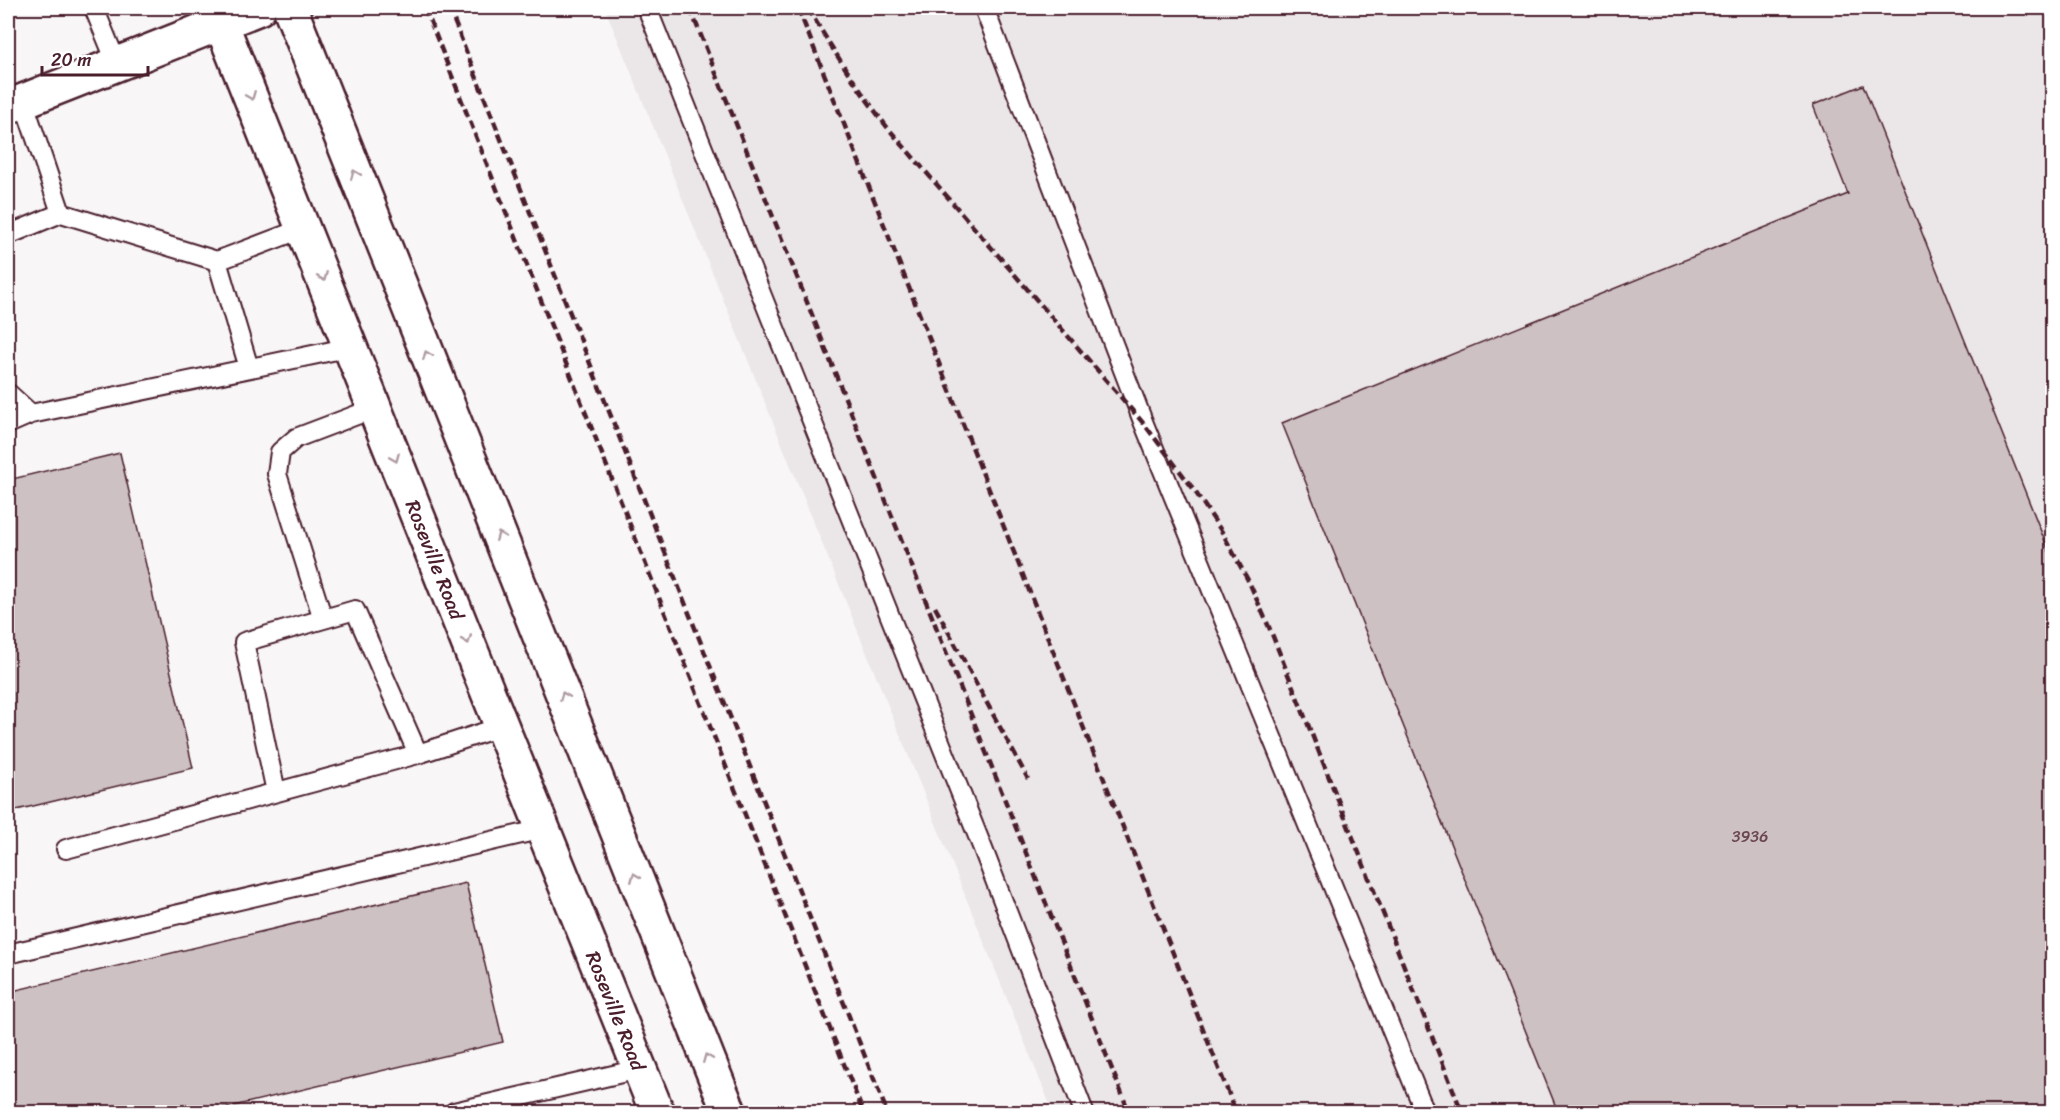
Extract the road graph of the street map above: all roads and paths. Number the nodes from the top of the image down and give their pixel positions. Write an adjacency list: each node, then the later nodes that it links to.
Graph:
1 (94, 8): 7 (lane)
2 (260, 8): 6 (main road)
3 (290, 8): 29 (main road, one-way to 3)
4 (647, 8): 30 (lane)
5 (984, 8): 31 (lane)
6 (218, 15): 7 (main road); 10 (main road, Roseville Road, one-way to 10)
7 (117, 63): 8 (main road)
8 (15, 103): 9 (lane)
9 (62, 213): 11 (lane); 12 (lane)
10 (304, 228): 12 (lane); 13 (main road, Roseville Road, one-way to 13)
11 (8, 235)
12 (217, 261): 14 (lane)
13 (351, 347): 14 (lane); 16 (main road, Roseville Road)
14 (249, 368): 17 (lane)
15 (8, 393): 17 (lane)
16 (375, 408): 19 (lane); 20 (main road, Roseville Road, one-way to 20)
17 (31, 414): 18 (lane)
18 (8, 424)
19 (323, 619): 21 (lane); 22 (lane)
20 (500, 727): 21 (lane); 23 (main road, Roseville Road)
21 (417, 754): 22 (lane)
22 (276, 792): 24 (lane)
23 (543, 829): 25 (lane); 26 (main road, Roseville Road)
24 (66, 849)
25 (8, 954)
26 (639, 1069): 27 (lane); 28 (main road, Roseville Road)
27 (454, 1113)
28 (657, 1113)
29 (729, 1113)
30 (1084, 1113)
31 (1425, 1113)

